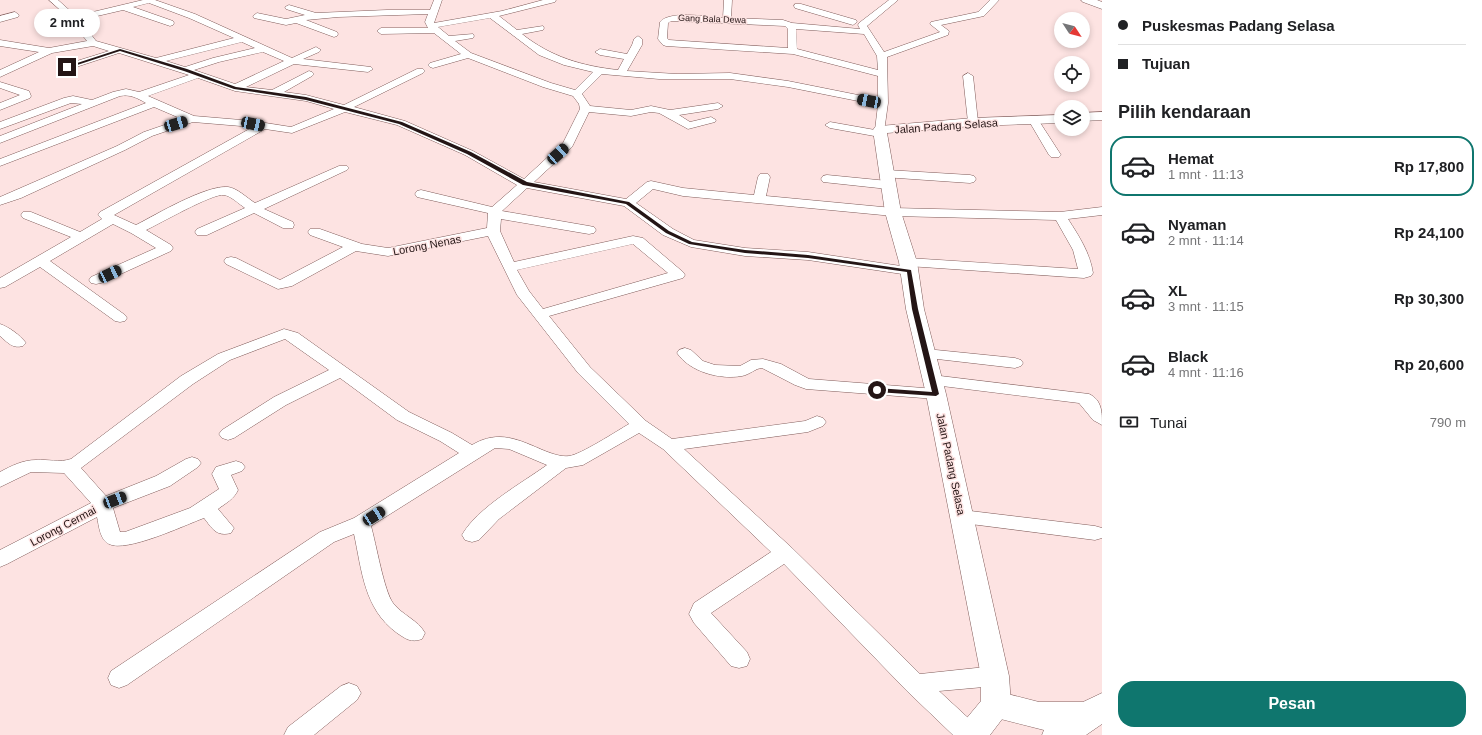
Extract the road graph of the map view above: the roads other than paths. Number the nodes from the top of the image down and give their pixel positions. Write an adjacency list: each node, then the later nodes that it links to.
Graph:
1 (52, 0): 21 (street)
2 (438, 0): 15 (street)
3 (520, 0): 14 (street)
4 (552, 0): 14 (street)
5 (728, 0): 22 (street)
6 (894, 0): 28 (street)
7 (995, 0): 47 (street)
8 (1087, 0): 11 (main road)
9 (148, 1): 12 (street); 35 (street)
10 (798, 6): 28 (street)
11 (1102, 6)
12 (124, 7): 21 (street); 24 (street)
13 (289, 7): 19 (street)
14 (526, 7): 17 (street)
15 (432, 12): 19 (street); 26 (street)
16 (15, 15): 20 (street)
17 (492, 15): 26 (street); 30 (street)
18 (257, 16): 23 (street)
19 (315, 16): 23 (street)
20 (0, 19)
21 (74, 19): 37 (street)
22 (727, 19): 25 (street, Gang Bala Dewa); 38 (street, Gang Bala Dewa)
23 (297, 20): 31 (street)
24 (170, 23)
25 (790, 26): 28 (street, Gang Bala Dewa); 43 (street)
26 (434, 28): 29 (street); 33 (street)
27 (540, 28): 30 (street)
28 (864, 28): 47 (street)
29 (381, 31)
30 (515, 33): 55 (street)
31 (334, 34)
32 (470, 36): 33 (street)
33 (447, 38): 45 (street)
34 (638, 39): 48 (street)
35 (243, 40): 39 (street); 50 (street)
36 (0, 42): 42 (street)
37 (93, 43): 40 (street); 42 (street)
38 (666, 43): 43 (street); 46 (street)
39 (263, 49): 49 (street); 54 (street)
40 (120, 50): 50 (street); 52 (street)
41 (316, 50): 49 (street)
42 (48, 51): 58 (street)
43 (793, 51): 60 (street)
44 (600, 52): 48 (street)
45 (468, 55): 51 (street); 66 (street)
46 (665, 55)
47 (882, 56): 60 (street)
48 (630, 57): 57 (street)
49 (291, 61): 53 (street); 64 (street)
50 (157, 62): 54 (street)
51 (433, 65)
52 (67, 67)
53 (368, 69)
54 (185, 70): 61 (street)
55 (600, 70): 57 (street); 66 (street)
56 (420, 71): 73 (street)
57 (621, 72): 69 (street)
58 (0, 74)
59 (309, 74): 65 (street)
60 (882, 74): 69 (street)
61 (198, 75): 64 (street); 67 (street)
62 (968, 76): 82 (street)
63 (0, 85): 72 (street)
64 (236, 88): 65 (street)
65 (274, 93): 73 (street)
66 (577, 94): 74 (street)
67 (140, 95): 68 (street); 70 (street)
68 (154, 103): 78 (street); 89 (street)
69 (883, 103): 86 (street)
70 (94, 104): 84 (street); 87 (street)
71 (718, 106): 75 (street)
72 (0, 107)
73 (345, 108): 85 (street); 95 (street)
74 (585, 109): 75 (street); 95 (street)
75 (670, 113): 79 (street)
76 (1090, 117): 77 (street)
77 (1101, 117)
78 (192, 119): 85 (street); 98 (street)
79 (711, 120)
80 (1054, 120): 81 (street, Jalan Padang Selasa)
81 (1034, 121): 82 (street, Jalan Padang Selasa); 88 (street)
82 (973, 122): 86 (street, Jalan Padang Selasa)
83 (830, 125): 86 (street)
84 (0, 126)
85 (263, 126): 105 (street)
86 (880, 132): 93 (street, Jalan Padang Selasa)
87 (0, 140)
88 (1055, 155)
89 (0, 163)
90 (343, 168): 100 (street)
91 (764, 177): 97 (street)
92 (827, 179): 93 (street)
93 (888, 179): 94 (street); 102 (street, Jalan Padang Selasa)
94 (970, 179)
95 (525, 184): 99 (street); 106 (street)
96 (421, 194): 106 (street)
97 (759, 199): 99 (street); 102 (street)
98 (0, 201)
99 (628, 203): 117 (street)
100 (253, 208): 107 (street); 108 (street); 110 (street)
101 (1102, 211): 104 (street)
102 (894, 212): 104 (street); 117 (street, Jalan Padang Selasa)
103 (27, 215): 112 (street)
104 (1060, 216): 117 (street)
105 (112, 219): 108 (street); 112 (street)
106 (495, 219): 109 (street); 113 (street, Lorong Nenas); 116 (street)
107 (288, 225)
108 (136, 230): 118 (street)
109 (590, 230)
110 (202, 232)
111 (315, 232): 113 (street, Lorong Nenas)
112 (81, 237): 114 (street)
113 (354, 247): 115 (street)
114 (41, 261): 119 (street); 121 (street)
115 (231, 261)
116 (510, 267): 120 (street); 120 (street)
117 (909, 267): 125 (street, Jalan Padang Selasa)
118 (96, 280)
119 (0, 284)
120 (540, 314): 131 (street)
121 (120, 318)
122 (0, 329): 123 (street)
123 (18, 343)
124 (685, 354): 128 (street)
125 (926, 354): 126 (street); 128 (street, Jalan Padang Selasa)
126 (1015, 363)
127 (340, 371): 132 (street); 134 (street); 137 (street)
128 (934, 387): 129 (street); 142 (street, Jalan Padang Selasa)
129 (1102, 419)
130 (817, 422): 133 (street)
131 (640, 425): 133 (street); 135 (street)
132 (228, 434)
133 (670, 445): 147 (street)
134 (472, 452): 135 (street); 143 (street)
135 (563, 462): 146 (street)
136 (192, 463): 140 (street, Lorong Cermai)
137 (69, 467): 139 (street); 140 (street)
138 (236, 468): 141 (street)
139 (0, 481)
140 (104, 505): 141 (street); 148 (street, Lorong Cermai)
141 (206, 508): 144 (street)
142 (962, 517): 145 (street); 153 (street, Jalan Padang Selasa)
143 (361, 523): 149 (street); 151 (street)
144 (224, 528)
145 (1095, 533)
146 (472, 535)
147 (785, 554): 150 (street); 152 (street)
148 (0, 559)
149 (414, 633)
150 (740, 659)
151 (119, 678)
152 (915, 684): 153 (street); 157 (street)
153 (995, 691): 155 (main road); 157 (street)
154 (349, 693): 156 (street)
155 (1095, 711): 158 (main road)
156 (296, 735)
157 (971, 735)
158 (1058, 735)

